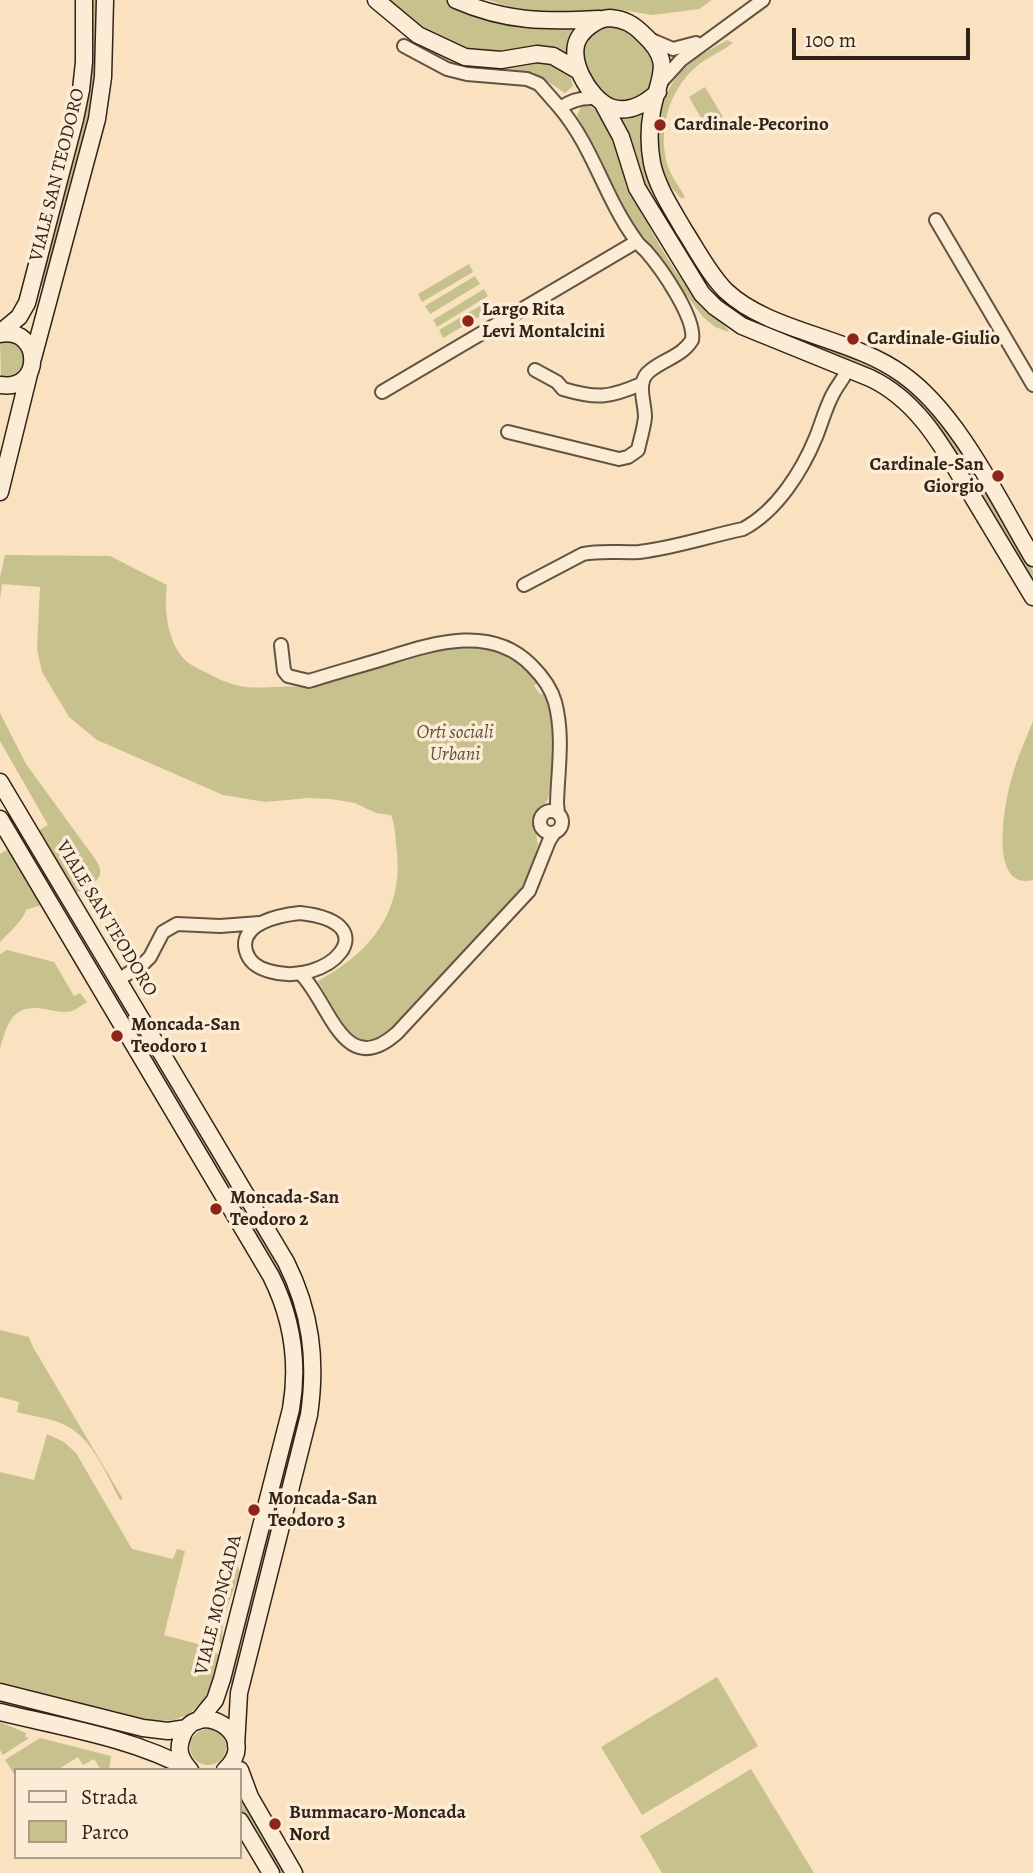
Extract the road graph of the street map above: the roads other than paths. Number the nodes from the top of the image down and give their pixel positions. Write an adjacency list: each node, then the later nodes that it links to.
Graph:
1 (84, 0): 16 (main road)
2 (105, 0): 17 (main road, VIALE SAN TEODORO)
3 (376, 0): 10 (main road)
4 (456, 0): 6 (main road)
5 (763, 0): 8 (street)
6 (601, 19): 7 (main road); 10 (main road)
7 (647, 38): 8 (street); 11 (main road)
8 (706, 40): 11 (street)
9 (404, 46): 13 (street)
10 (580, 73): 12 (main road); 13 (street)
11 (660, 87): 12 (main road); 26 (main road)
12 (601, 101): 13 (street); 18 (main road)
13 (565, 105): 15 (street)
14 (936, 220): 22 (street)
15 (636, 242): 20 (street); 23 (street)
16 (0, 333): 17 (main road)
17 (31, 366): 21 (main road); 25 (main road, VIALE SAN TEODORO)
18 (848, 368): 27 (street); 28 (main road)
19 (535, 370): 20 (street)
20 (642, 384): 24 (street)
21 (0, 385)
22 (1033, 385)
23 (382, 392)
24 (508, 432)
25 (0, 492)
26 (1033, 558)
27 (524, 585)
28 (1033, 597)
29 (281, 645): 31 (street)
30 (0, 782): 38 (main road, VIALE SAN TEODORO)
31 (553, 812): 33 (street); 34 (street)
32 (0, 819): 40 (main road, VIALE MONCADA)
33 (540, 825): 34 (street); 35 (street)
34 (554, 833): 35 (street)
35 (543, 855): 45 (street)
36 (262, 922): 37 (street); 39 (street); 41 (street)
37 (220, 926): 39 (street); 43 (street)
38 (95, 942): 40 (main road); 43 (main road, VIALE SAN TEODORO)
39 (245, 944): 42 (street)
40 (79, 951): 44 (main road, VIALE MONCADA)
41 (317, 968): 42 (street); 45 (street)
42 (300, 973): 45 (street)
43 (118, 980): 44 (main road); 47 (main road, VIALE SAN TEODORO)
44 (102, 990): 46 (main road, VIALE MONCADA)
45 (318, 995)
46 (222, 1679): 47 (main road); 50 (main road, VIALE MONCADA)
47 (240, 1686): 53 (main road, VIALE SAN TEODORO)
48 (0, 1692): 51 (main road)
49 (0, 1712): 52 (main road)
50 (192, 1725): 51 (main road); 53 (main road); 55 (main road)
51 (143, 1728): 52 (main road)
52 (141, 1748): 54 (main road)
53 (238, 1760)
54 (188, 1768)
55 (189, 1768)
56 (245, 1796): 59 (main road, VIALE SAN TEODORO)
57 (242, 1824): 58 (main road)
58 (271, 1873)
59 (294, 1873)

